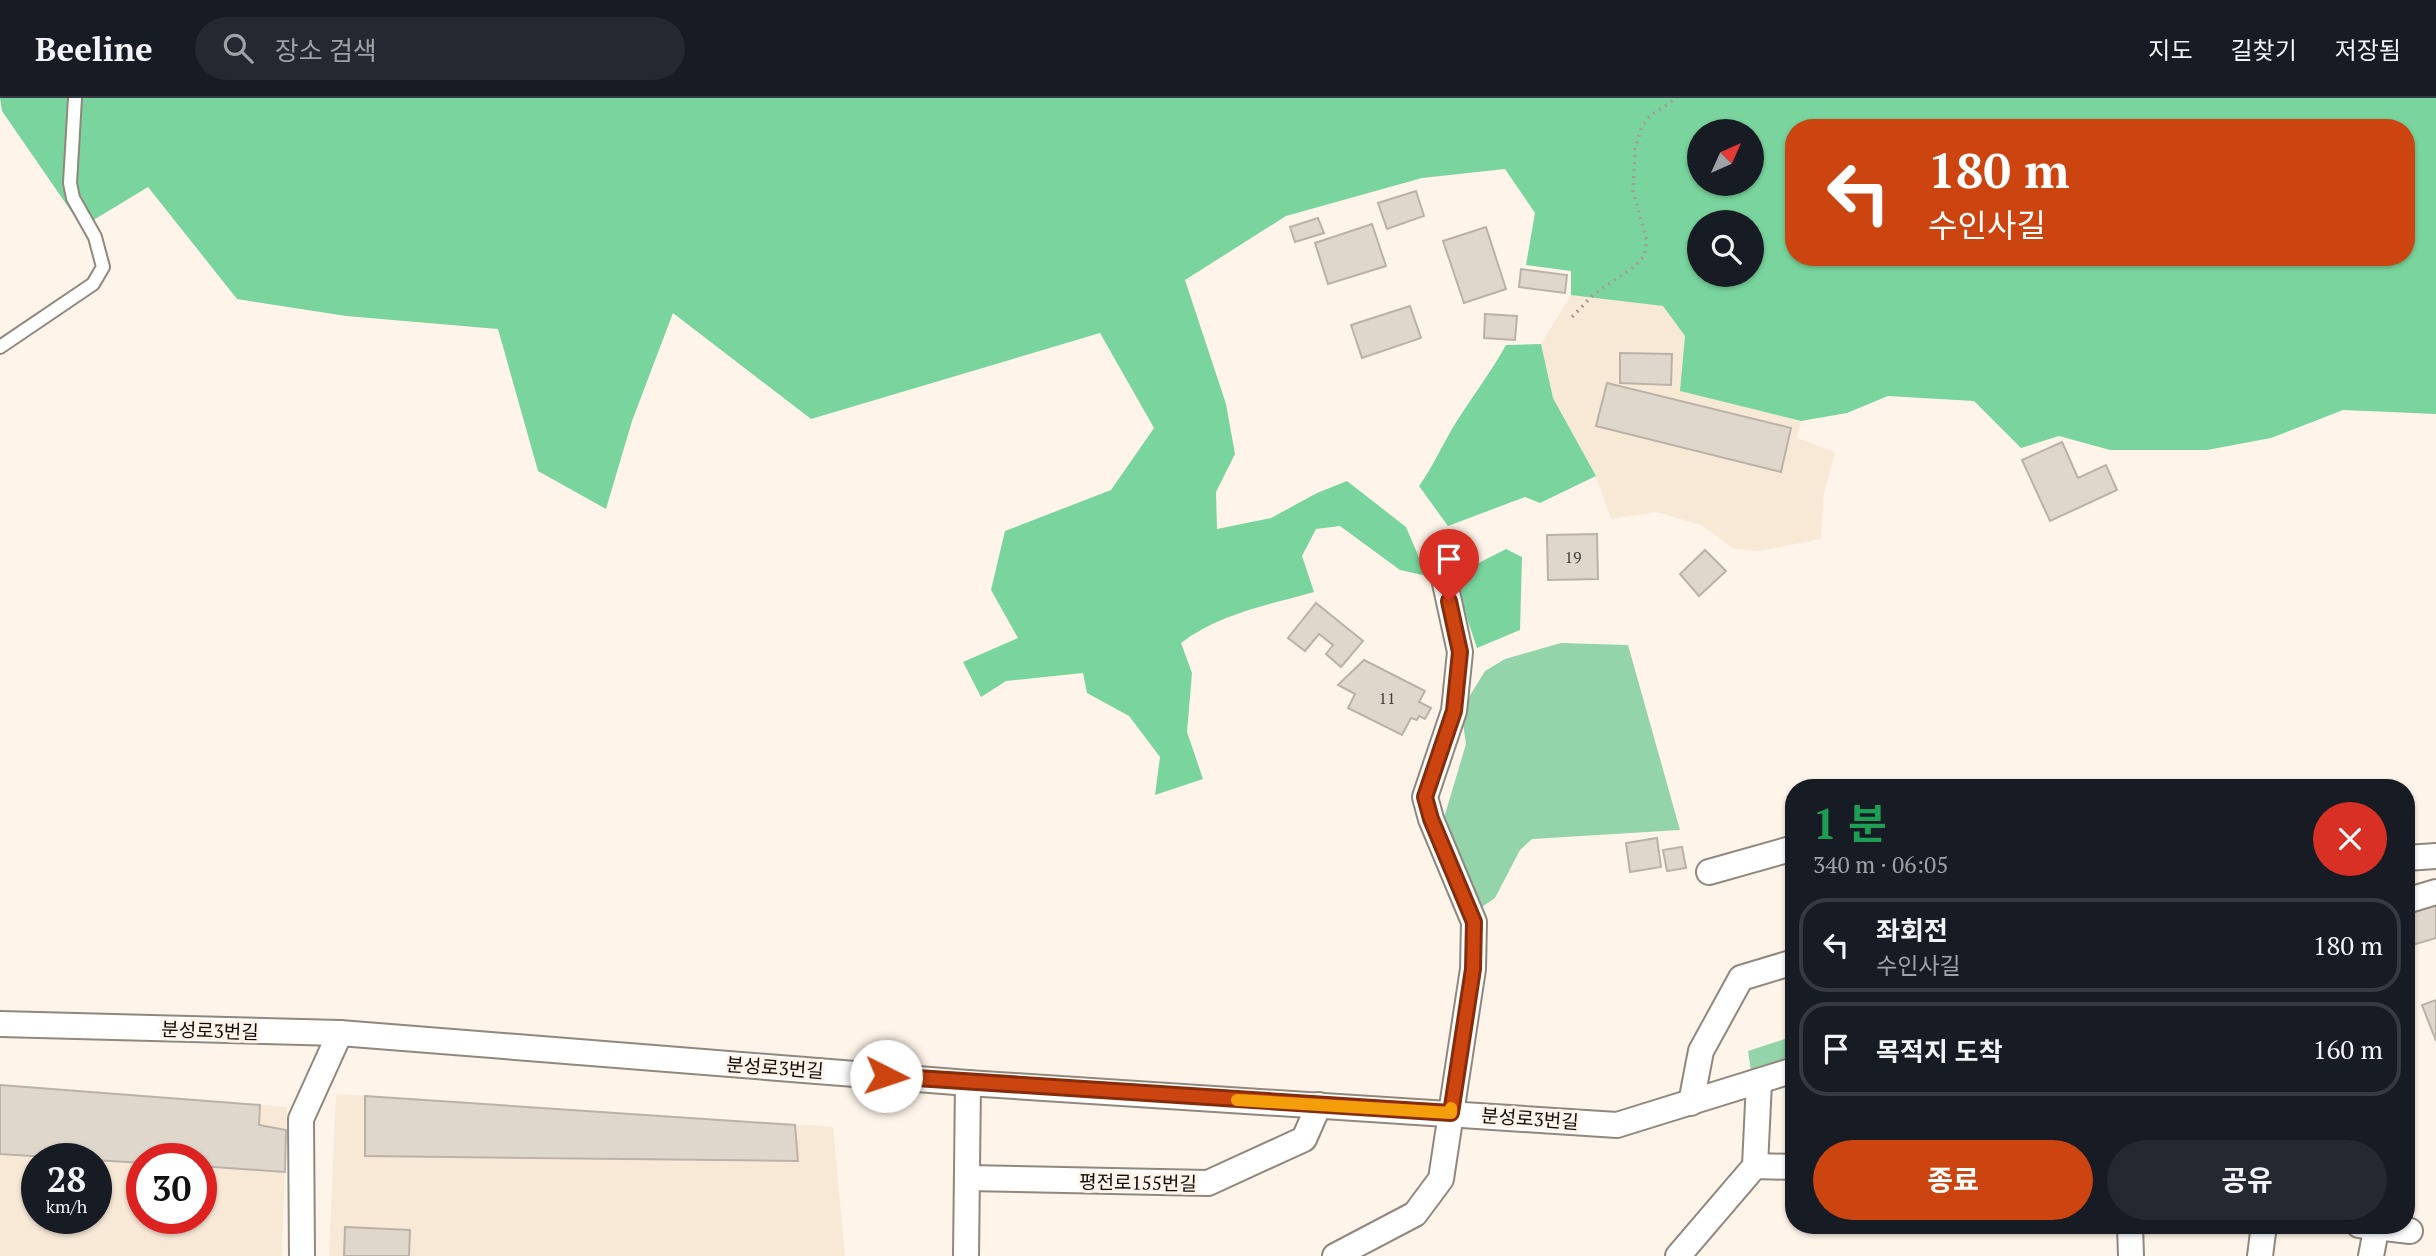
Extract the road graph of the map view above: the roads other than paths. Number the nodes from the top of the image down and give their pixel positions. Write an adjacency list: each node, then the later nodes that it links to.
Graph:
1 (75, 98): 2 (lane)
2 (0, 347)
3 (1438, 551): 18 (street)
4 (1785, 851): 7 (street)
5 (2436, 856): 6 (street)
6 (2415, 857)
7 (1709, 872)
8 (2436, 892): 9 (street)
9 (2415, 898)
10 (1785, 964): 16 (street)
11 (0, 1024): 12 (street, 분성로3번길)
12 (340, 1033): 15 (street, 분성로3번길); 25 (street)
13 (1785, 1073): 14 (street, 분성로3번길)
14 (1759, 1082): 16 (street, 분성로3번길); 19 (street)
15 (968, 1083): 17 (street, 분성로3번길); 21 (street)
16 (1691, 1103): 18 (street, 분성로3번길)
17 (1319, 1105): 18 (street, 분성로3번길); 21 (street, 평전로155번길)
18 (1451, 1113): 27 (street)
19 (1755, 1166): 20 (street); 28 (street)
20 (1785, 1167)
21 (967, 1178): 26 (street)
22 (2130, 1234): 29 (street)
23 (2263, 1234): 30 (street)
24 (2371, 1234): 31 (street)
25 (302, 1256)
26 (966, 1256)
27 (1335, 1256)
28 (1678, 1256)
29 (2131, 1256)
30 (2260, 1256)
31 (2371, 1256)

